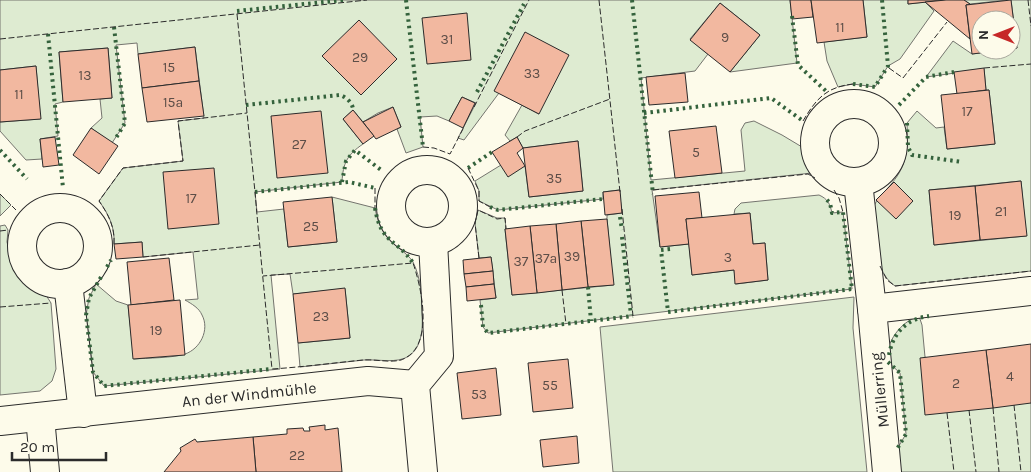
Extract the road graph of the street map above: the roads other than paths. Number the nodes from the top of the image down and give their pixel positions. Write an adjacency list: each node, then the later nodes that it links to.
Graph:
1 (858, 182): 5 (street, Müllerring)
2 (432, 242): 6 (street)
3 (68, 283): 7 (street)
4 (1031, 291): 5 (street)
5 (872, 309): 12 (street, Müllerring)
6 (415, 385): 7 (street, An der Windmühle); 11 (street)
7 (83, 413): 8 (street, An der Windmühle)
8 (40, 417): 9 (street, An der Windmühle); 10 (street)
9 (0, 421)
10 (45, 472)
11 (424, 472)
12 (887, 472)

